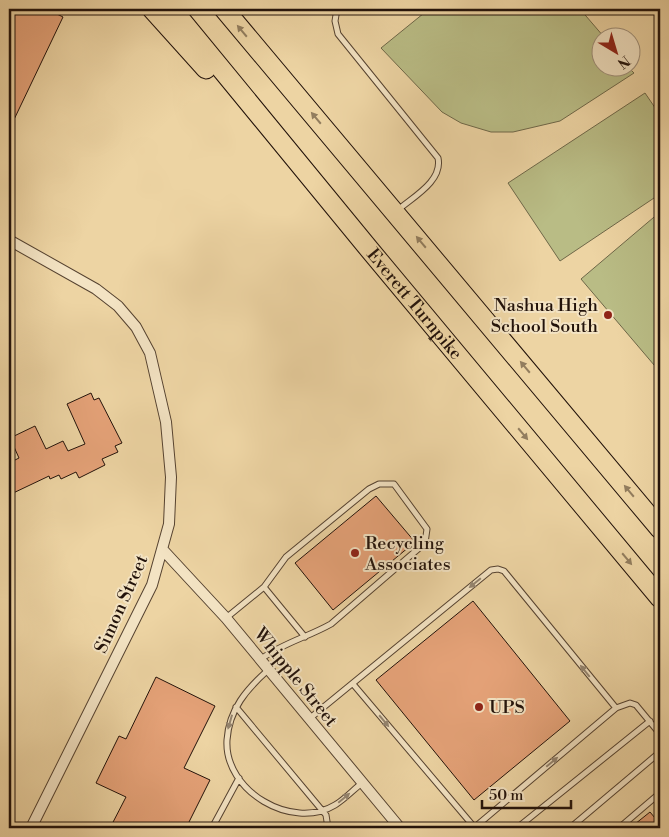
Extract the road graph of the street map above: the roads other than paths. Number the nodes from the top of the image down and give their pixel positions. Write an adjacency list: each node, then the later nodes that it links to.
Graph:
1 (152, 9): 7 (highway)
2 (172, 9): 7 (highway, Everett Turnpike)
3 (224, 9): 5 (highway, one-way to 3)
4 (337, 9): 5 (lane)
5 (395, 212): 8 (highway, one-way to 5)
6 (9, 240): 9 (street, Simon Street)
7 (369, 249): 11 (highway, Everett Turnpike, one-way to 11)
8 (660, 529)
9 (163, 550): 12 (street, Whipple Street); 27 (street, Simon Street)
10 (264, 586): 12 (lane); 13 (lane); 13 (lane)
11 (660, 598)
12 (226, 618): 14 (street, Whipple Street)
13 (305, 637): 14 (lane)
14 (261, 659): 15 (street, Whipple Street)
15 (269, 669): 17 (lane); 19 (street, Whipple Street)
16 (353, 684): 18 (lane, one-way to 16); 19 (lane); 31 (lane, one-way to 31)
17 (236, 707): 23 (lane, one-way to 23); 26 (lane)
18 (616, 708): 20 (lane); 31 (lane, one-way to 18)
19 (309, 719): 24 (street, Whipple Street)
20 (650, 721): 21 (lane); 32 (lane)
21 (660, 734)
22 (660, 752): 33 (lane)
23 (239, 778): 26 (lane); 28 (lane)
24 (362, 782): 26 (lane, one-way to 24); 30 (street, Whipple Street)
25 (660, 793): 34 (lane)
26 (321, 810): 29 (lane)
27 (31, 828)
28 (212, 828)
29 (328, 828)
30 (400, 828)
31 (475, 828)
32 (517, 828)
33 (570, 828)
34 (619, 828)

